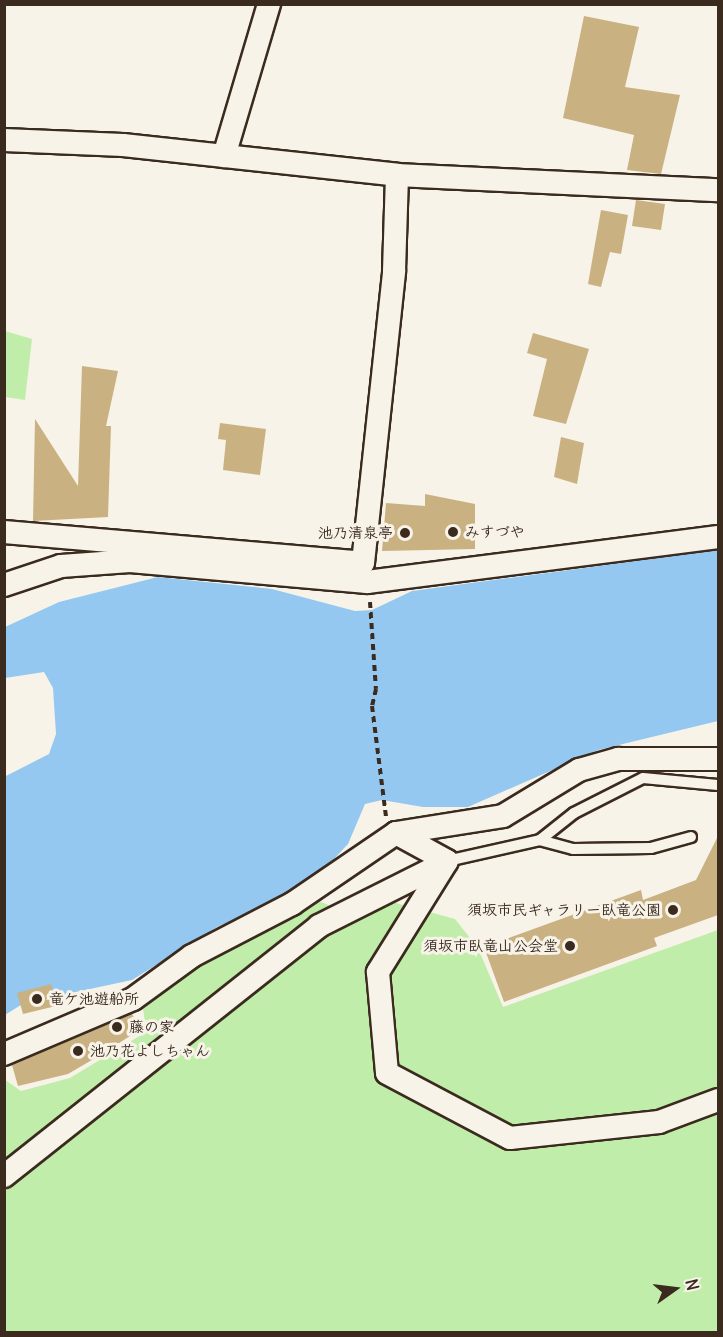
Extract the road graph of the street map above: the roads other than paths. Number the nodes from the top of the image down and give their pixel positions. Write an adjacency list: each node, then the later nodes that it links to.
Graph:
1 (269, 4): 3 (street)
2 (4, 140): 3 (street)
3 (224, 156): 4 (street)
4 (398, 175): 5 (street); 6 (street)
5 (718, 190)
6 (4, 532)
7 (718, 537): 8 (street)
8 (4, 585)
9 (718, 759): 11 (street)
10 (718, 785): 13 (lane)
11 (396, 833): 14 (street); 15 (street)
12 (691, 837): 13 (lane)
13 (540, 840): 14 (lane)
14 (447, 861): 16 (street); 17 (street)
15 (4, 1054)
16 (718, 1100)
17 (4, 1176)

